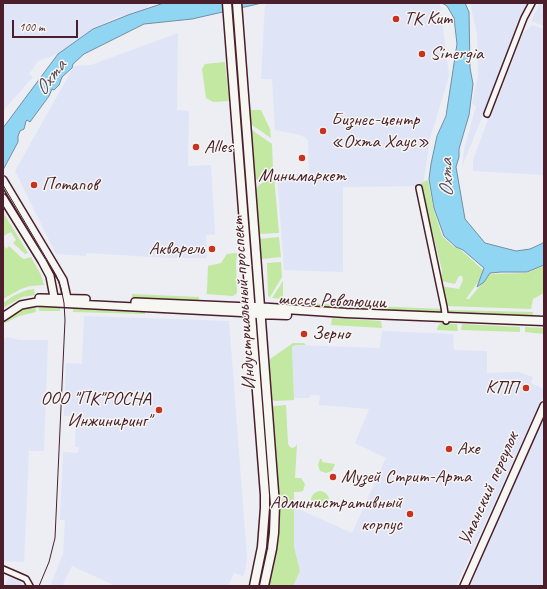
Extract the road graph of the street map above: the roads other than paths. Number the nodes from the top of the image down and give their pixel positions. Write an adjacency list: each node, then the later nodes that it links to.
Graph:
1 (227, 3): 5 (main road, Индустриальный проспект)
2 (237, 3): 4 (main road, Индустриальный проспект)
3 (532, 3): 6 (street)
4 (238, 21): 5 (main road); 13 (main road, Индустриальный проспект)
5 (228, 22): 12 (main road, Индустриальный проспект)
6 (487, 114)
7 (3, 180): 11 (street)
8 (419, 188): 16 (street)
9 (3, 198): 10 (street)
10 (54, 297): 11 (street, шоссе Революции); 14 (street, шоссе Революции)
11 (64, 300): 12 (street, шоссе Революции); 15 (street, шоссе Революции)
12 (251, 310): 13 (main road, шоссе Революции); 22 (main road, Индустриальный проспект)
13 (260, 310): 16 (main road, шоссе Революции); 23 (main road, Индустриальный проспект)
14 (3, 312)
15 (3, 317)
16 (446, 319): 17 (main road, шоссе Революции); 18 (main road, шоссе Революции)
17 (544, 321)
18 (544, 325)
19 (544, 406): 24 (street, Уманский переулок)
20 (3, 568): 21 (street)
21 (29, 584)
22 (254, 586)
23 (264, 586)
24 (464, 586)

